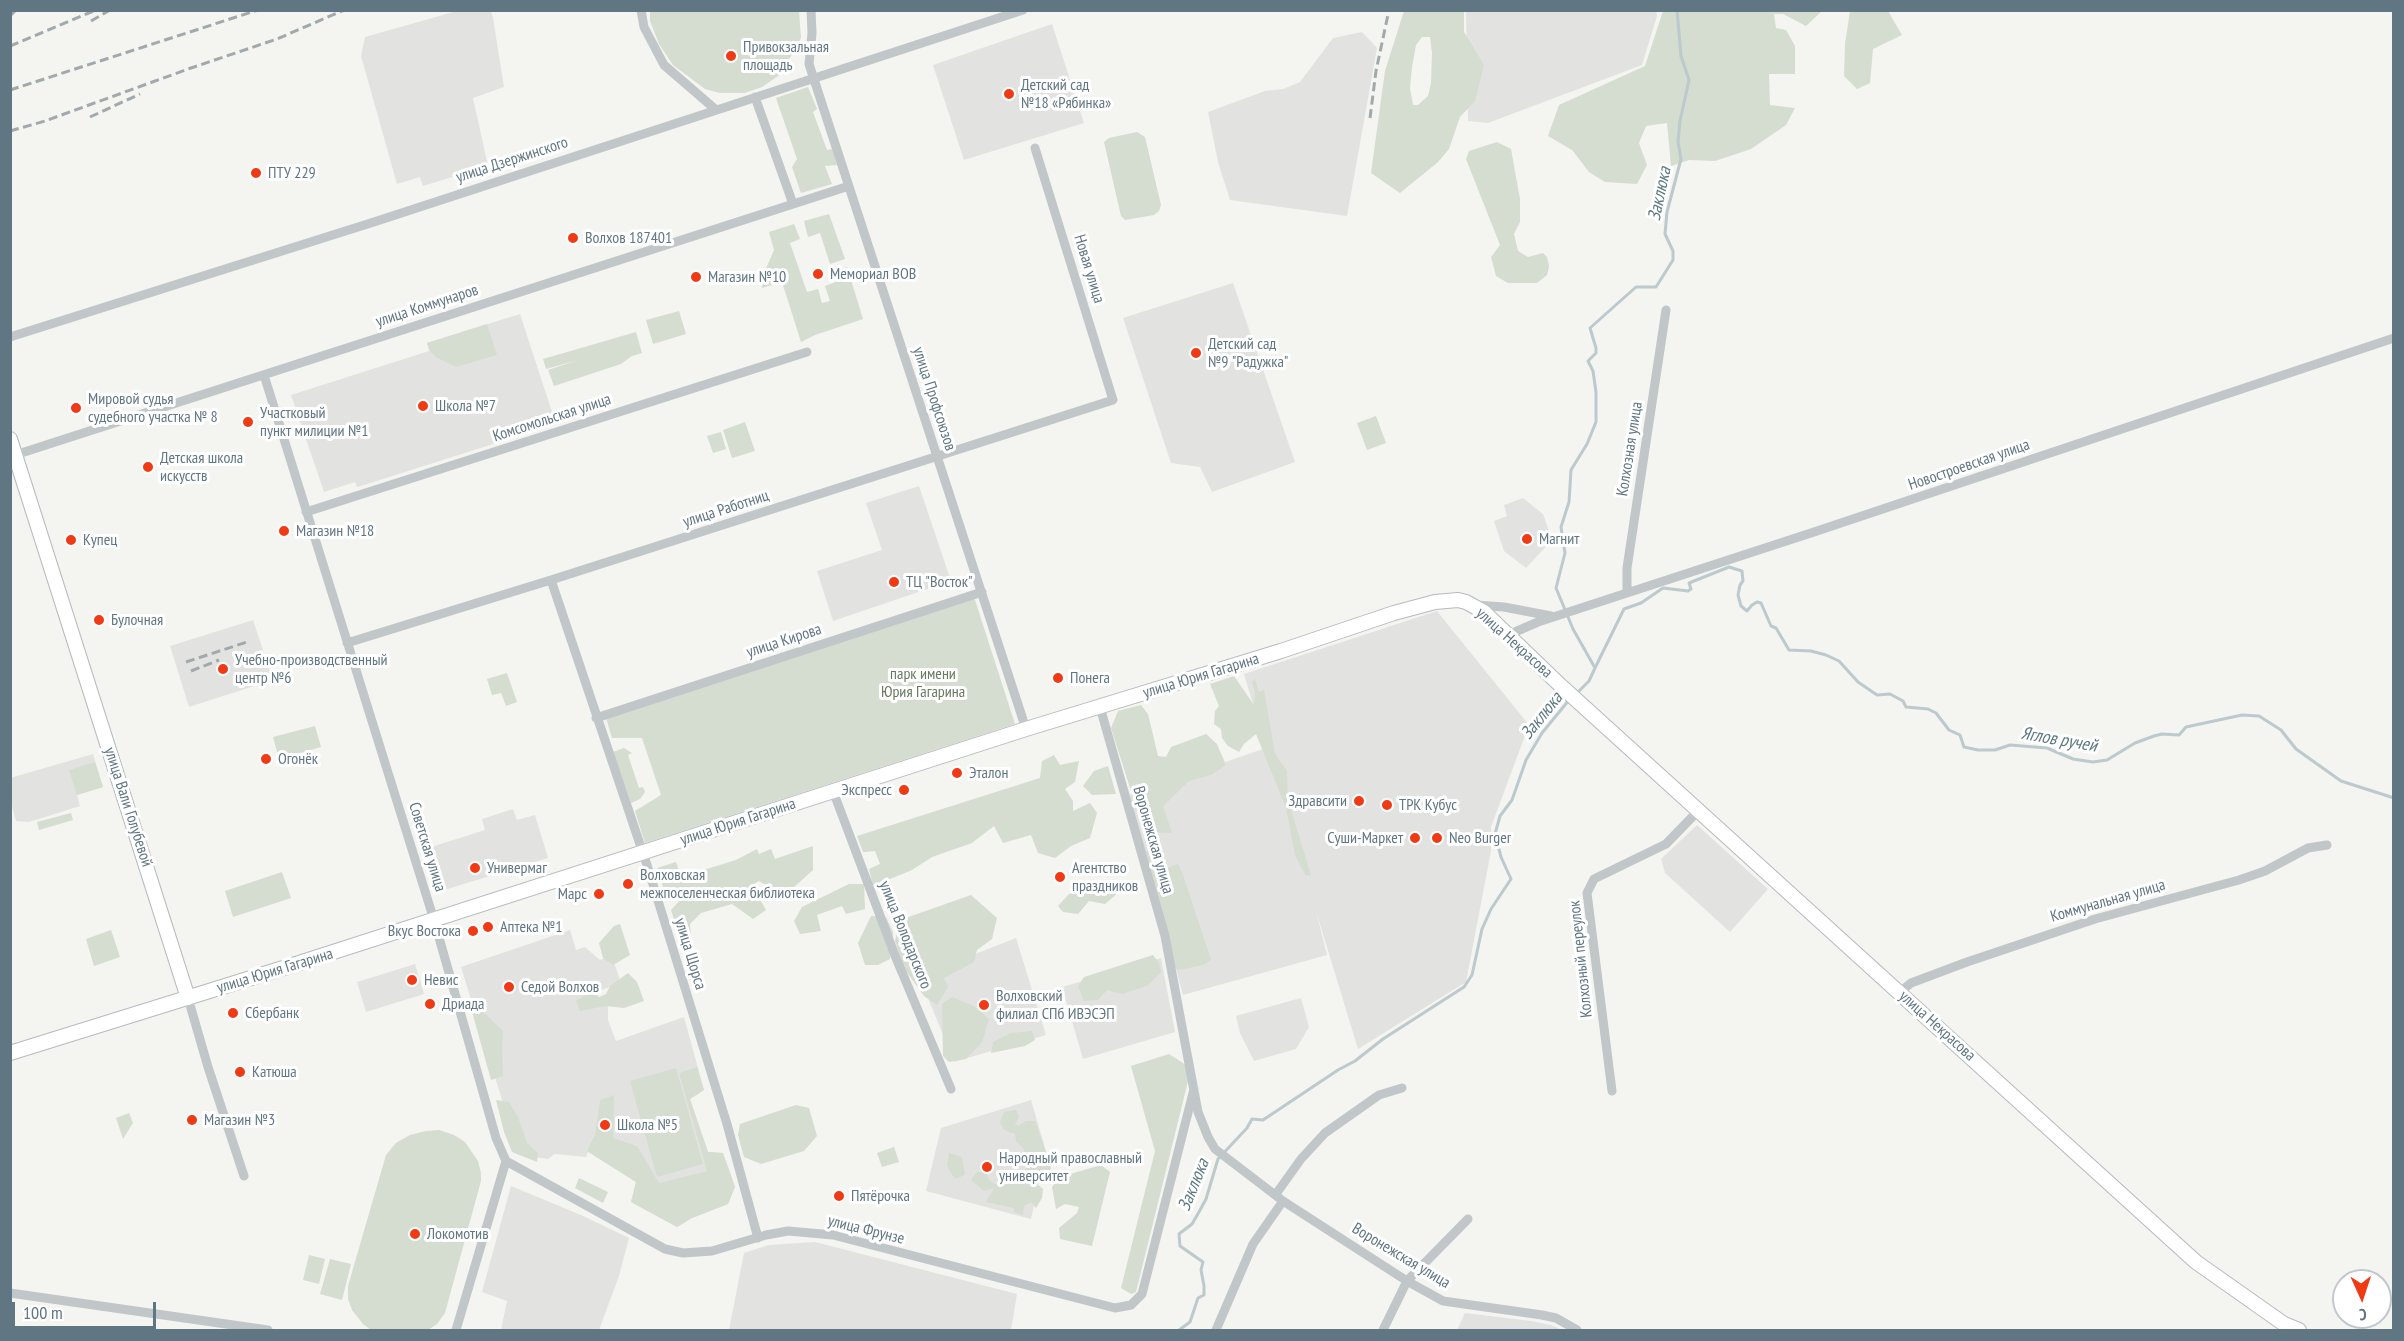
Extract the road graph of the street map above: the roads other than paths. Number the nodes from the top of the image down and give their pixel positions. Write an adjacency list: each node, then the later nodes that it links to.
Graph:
1 (641, 10): 6 (street)
2 (811, 10): 4 (street)
3 (1023, 10): 4 (street, улица Дзержинского)
4 (813, 78): 5 (street, улица Дзержинского); 8 (street, улица Профсоюзов)
5 (755, 97): 6 (street, улица Дзержинского); 9 (street)
6 (715, 109): 11 (street, улица Дзержинского)
7 (1035, 148): 15 (street, Новая улица)
8 (849, 186): 9 (street, улица Коммунаров); 18 (street, улица Профсоюзов)
9 (793, 204): 14 (street, улица Коммунаров)
10 (1666, 310): 22 (street, Колхозная улица)
11 (10, 337)
12 (2394, 338): 22 (street, Новостроевская улица)
13 (807, 352): 19 (street, Комсомольская улица)
14 (264, 375): 17 (street, улица Коммунаров); 19 (street, Советская улица)
15 (1113, 400): 18 (street, улица Работниц)
16 (10, 439): 17 (main road, улица Вали Голубевой)
17 (15, 454): 36 (main road, улица Вали Голубевой)
18 (937, 457): 20 (street, улица Работниц); 21 (street, улица Профсоюзов)
19 (306, 512): 26 (street, Советская улица)
20 (551, 580): 26 (street, улица Работниц); 28 (street, улица Щорса)
21 (982, 592): 28 (street, улица Кирова); 29 (street, улица Профсоюзов)
22 (1627, 593): 24 (street, Новостроевская улица)
23 (1470, 604): 24 (street, Новостроевская улица); 25 (main road, улица Некрасова); 27 (main road, улица Юрия Гагарина)
24 (1554, 617): 25 (street, Новостроевская улица)
25 (1508, 635): 31 (main road, улица Некрасова)
26 (346, 643): 34 (street, Советская улица)
27 (1100, 707): 29 (main road, улица Юрия Гагарина); 40 (street, Воронежская улица)
28 (596, 718): 33 (street, улица Щорса)
29 (1026, 729): 30 (main road, улица Юрия Гагарина)
30 (833, 791): 33 (main road, улица Юрия Гагарина); 39 (street, улица Володарского)
31 (1699, 810): 35 (main road, улица Некрасова); 41 (street, Колхозный переулок)
32 (2327, 845): 35 (street, Коммунальная улица)
33 (643, 853): 34 (main road, улица Юрия Гагарина); 46 (street, улица Щорса)
34 (434, 920): 36 (main road, улица Юрия Гагарина); 42 (street, Советская улица)
35 (1900, 992): 56 (main road, улица Некрасова)
36 (188, 998): 37 (main road, улица Юрия Гагарина); 43 (street, улица Вали Голубевой)
37 (10, 1053)
38 (1402, 1088): 44 (street)
39 (951, 1089)
40 (1194, 1089): 44 (street, Воронежская улица); 49 (street, Воронежская улица)
41 (1612, 1091)
42 (506, 1161): 46 (street, улица Фрунзе); 52 (street)
43 (244, 1176)
44 (1280, 1197): 47 (street, Воронежская улица); 53 (street)
45 (1468, 1220): 47 (street)
46 (758, 1238): 49 (street, улица Фрунзе)
47 (1407, 1281): 54 (street); 55 (street, Воронежская улица)
48 (10, 1293): 50 (street)
49 (1131, 1305)
50 (239, 1328): 51 (street)
51 (268, 1330)
52 (456, 1330)
53 (1216, 1330)
54 (1383, 1330)
55 (1577, 1330)
56 (2299, 1330)

